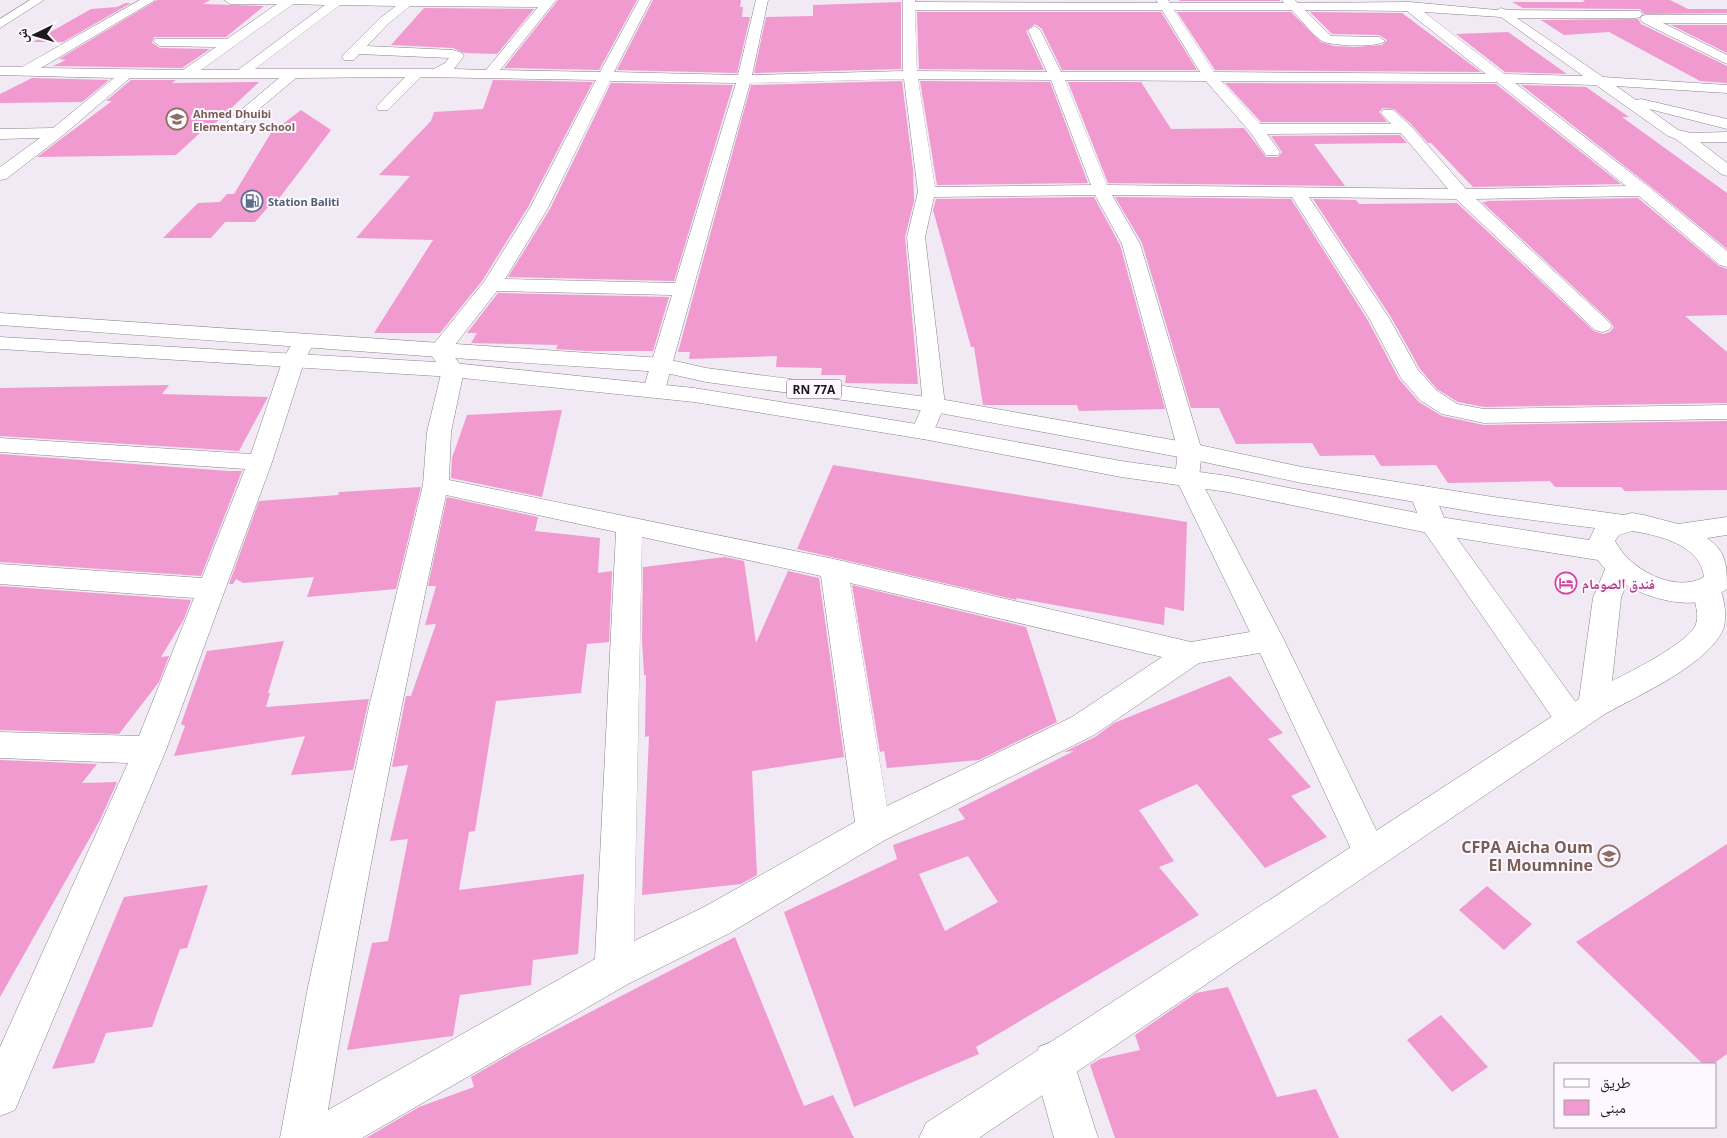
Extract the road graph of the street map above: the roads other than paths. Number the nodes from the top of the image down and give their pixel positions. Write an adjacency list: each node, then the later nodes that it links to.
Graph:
1 (20, 0): 17 (street)
2 (38, 0): 25 (street)
3 (149, 0): 34 (street)
4 (230, 0): 9 (street)
5 (645, 0): 44 (street)
6 (762, 0): 48 (street)
7 (1483, 0): 18 (street)
8 (1610, 0): 19 (street)
9 (290, 1): 10 (street); 30 (street)
10 (338, 1): 11 (street); 35 (street)
11 (409, 1): 12 (street); 21 (street)
12 (548, 2): 24 (street)
13 (909, 3): 14 (street); 43 (street)
14 (1164, 3): 15 (street); 46 (street)
15 (1291, 3): 16 (street); 28 (street)
16 (1406, 3): 18 (street); 47 (street)
17 (0, 11)
18 (1505, 14): 19 (street); 49 (street)
19 (1641, 17): 20 (street); 32 (street)
20 (1721, 19): 26 (street)
21 (384, 21): 22 (street); 31 (street)
22 (404, 21)
23 (512, 23): 24 (street)
24 (532, 23): 42 (street)
25 (0, 24)
26 (1727, 25)
27 (1034, 30): 45 (street)
28 (1379, 41)
29 (160, 42): 30 (street)
30 (228, 43): 39 (street)
31 (358, 50): 37 (street); 41 (street)
32 (1727, 60)
33 (0, 70): 34 (street)
34 (26, 71): 38 (street)
35 (242, 73): 39 (street); 40 (street)
36 (417, 73): 37 (street); 41 (street); 52 (street)
37 (437, 73): 42 (street)
38 (127, 74): 39 (street); 58 (street)
39 (186, 74)
40 (292, 74): 41 (street); 54 (street)
41 (328, 74)
42 (489, 75): 44 (street)
43 (910, 75): 45 (street); 48 (street); 67 (street)
44 (606, 76): 48 (street); 71 (street)
45 (1056, 76): 46 (street); 65 (street)
46 (1209, 76): 47 (street); 57 (street)
47 (1501, 78): 49 (street); 66 (street)
48 (744, 79): 72 (street)
49 (1598, 81): 50 (street); 51 (street)
50 (1727, 89)
51 (1625, 99): 55 (street); 60 (street)
52 (383, 107)
53 (1388, 113): 56 (street)
54 (235, 122)
55 (1727, 124)
56 (1405, 128): 57 (street); 69 (street)
57 (1256, 129): 62 (street)
58 (57, 132): 59 (street); 64 (street)
59 (0, 134)
60 (1683, 137): 61 (street); 63 (street)
61 (1727, 137)
62 (1272, 152)
63 (1727, 171)
64 (0, 175)
65 (1101, 190): 67 (street); 68 (street); 85 (street)
66 (1643, 191): 69 (street); 70 (street)
67 (927, 192): 80 (street)
68 (1297, 192): 69 (street); 81 (street)
69 (1461, 194): 74 (street)
70 (1727, 260)
71 (492, 285): 72 (street); 77 (street)
72 (684, 289): 78 (street)
73 (0, 319): 76 (street)
74 (1602, 326)
75 (0, 342): 76 (street)
76 (298, 352): 77 (street); 84 (street)
77 (446, 361): 78 (street, RN 77A); 79 (street); 86 (street)
78 (662, 365): 79 (street); 80 (street, RN 77A)
79 (654, 390): 82 (street)
80 (934, 405): 82 (street); 85 (street, RN 77A)
81 (1727, 412)
82 (923, 432): 85 (street)
83 (0, 445): 84 (street)
84 (260, 462): 97 (street)
85 (1188, 464): 87 (street, RN 77A); 89 (street); 98 (street)
86 (436, 485): 90 (street); 108 (street)
87 (1423, 494): 88 (street, RN 77A); 89 (street)
88 (1620, 523): 92 (street); 93 (street)
89 (1433, 524): 93 (street); 100 (street)
90 (629, 527): 94 (street); 105 (street)
91 (1720, 531): 92 (street)
92 (1677, 533): 96 (street)
93 (1612, 560): 96 (street); 100 (street)
94 (834, 569): 99 (street); 103 (street)
95 (0, 574): 97 (street)
96 (1717, 584): 100 (street)
97 (211, 589): 102 (street)
98 (1269, 640): 99 (street); 104 (street)
99 (1190, 653): 103 (street)
100 (1582, 712): 104 (street)
101 (0, 745): 102 (street)
102 (150, 750): 107 (street)
103 (873, 829): 105 (street)
104 (1370, 852): 106 (street)
105 (614, 970): 109 (street)
106 (1054, 1062): 110 (street); 111 (street)
107 (0, 1095)
108 (302, 1138)
109 (320, 1138)
110 (940, 1138)
111 (1076, 1138)

